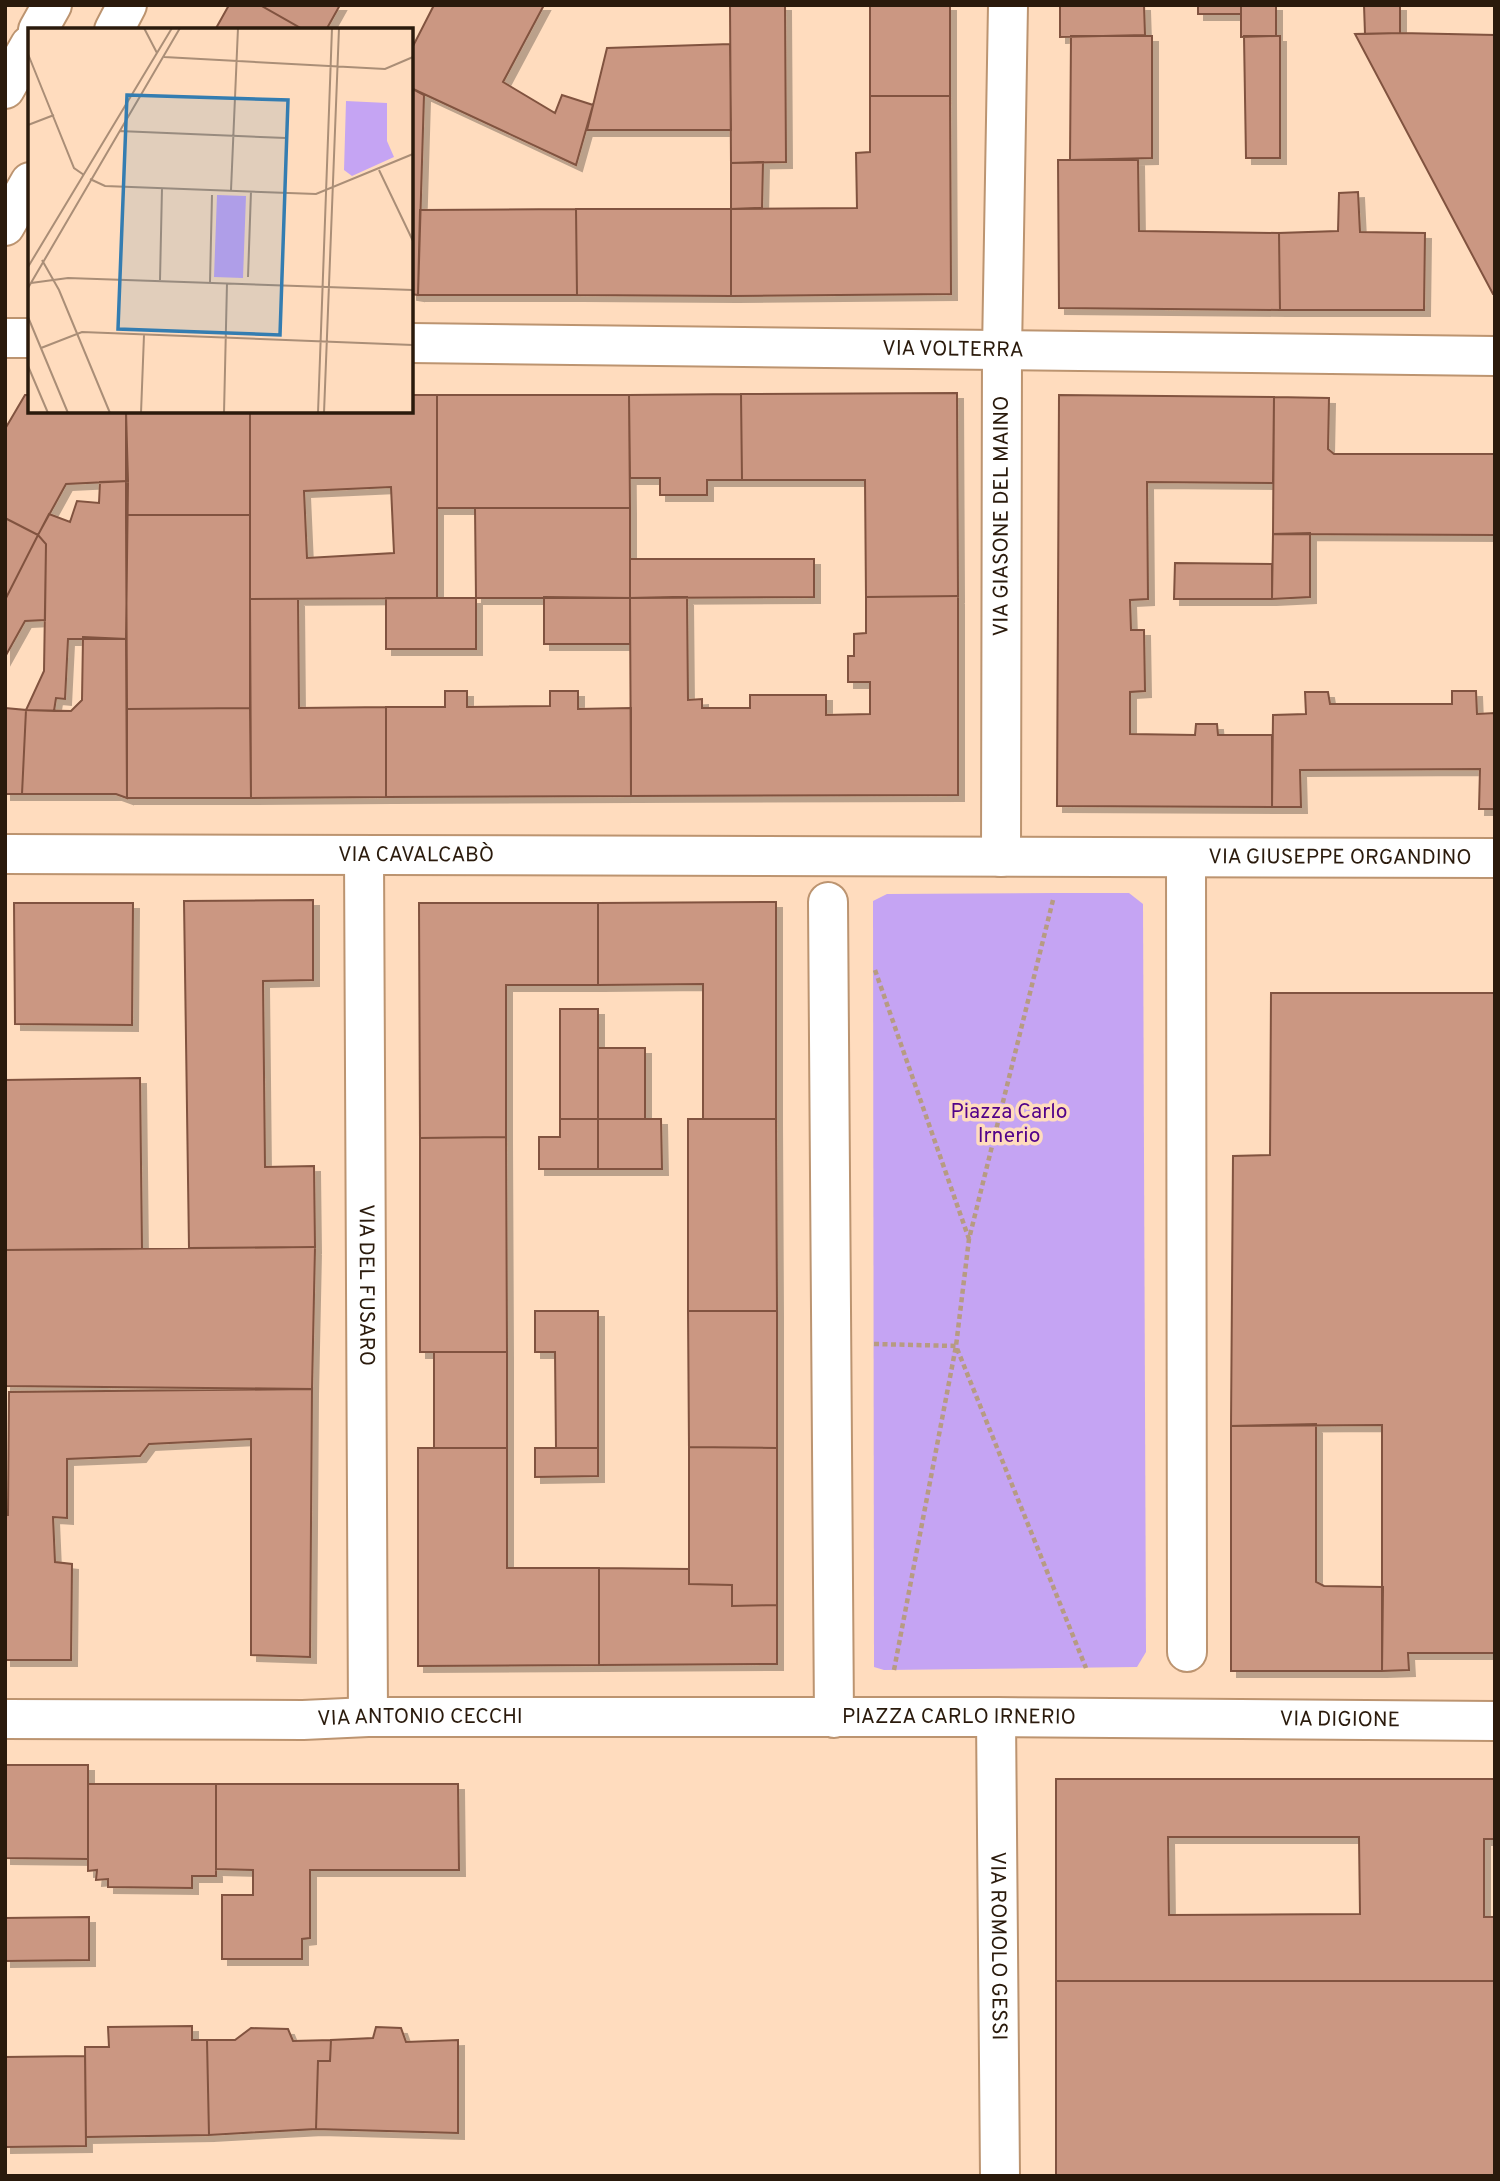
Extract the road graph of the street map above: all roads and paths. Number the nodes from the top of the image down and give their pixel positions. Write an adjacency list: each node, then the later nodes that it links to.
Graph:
1 (52, 5): 4 (street)
2 (127, 5): 5 (street)
3 (1008, 5): 13 (street, VIA GIASONE DEL MAINO)
4 (39, 28)
5 (115, 28)
6 (28, 48): 7 (street)
7 (5, 89)
8 (28, 185): 9 (street)
9 (5, 226)
10 (5, 338): 11 (street)
11 (28, 338)
12 (413, 343): 13 (street, VIA VOLTERRA)
13 (1002, 351): 14 (street, VIA VOLTERRA); 17 (street, VIA GIASONE DEL MAINO)
14 (1495, 356)
15 (5, 855): 16 (street, VIA CAVALCABÒ)
16 (364, 855): 17 (street, VIA CAVALCABÒ); 29 (street, VIA DEL FUSARO)
17 (1001, 857): 18 (street)
18 (1186, 858): 19 (street, VIA GIUSEPPE ORGANDINO); 26 (street)
19 (1495, 858)
20 (1055, 892): 23 (path)
21 (828, 902): 31 (street, PIAZZA CARLO IRNERIO)
22 (873, 966): 23 (path)
23 (969, 1240): 25 (path)
24 (874, 1344): 25 (path)
25 (956, 1346): 27 (path); 28 (path)
26 (1186, 1652)
27 (1086, 1668)
28 (894, 1670)
29 (368, 1717): 31 (street, VIA ANTONIO CECCHI); 33 (street, VIA ANTONIO CECCHI)
30 (996, 1717): 31 (street, PIAZZA CARLO IRNERIO); 32 (street, PIAZZA CARLO IRNERIO); 35 (street, VIA ROMOLO GESSI)
31 (834, 1718)
32 (1187, 1718): 34 (street, VIA DIGIONE)
33 (5, 1719)
34 (1495, 1721)
35 (1000, 2176)

